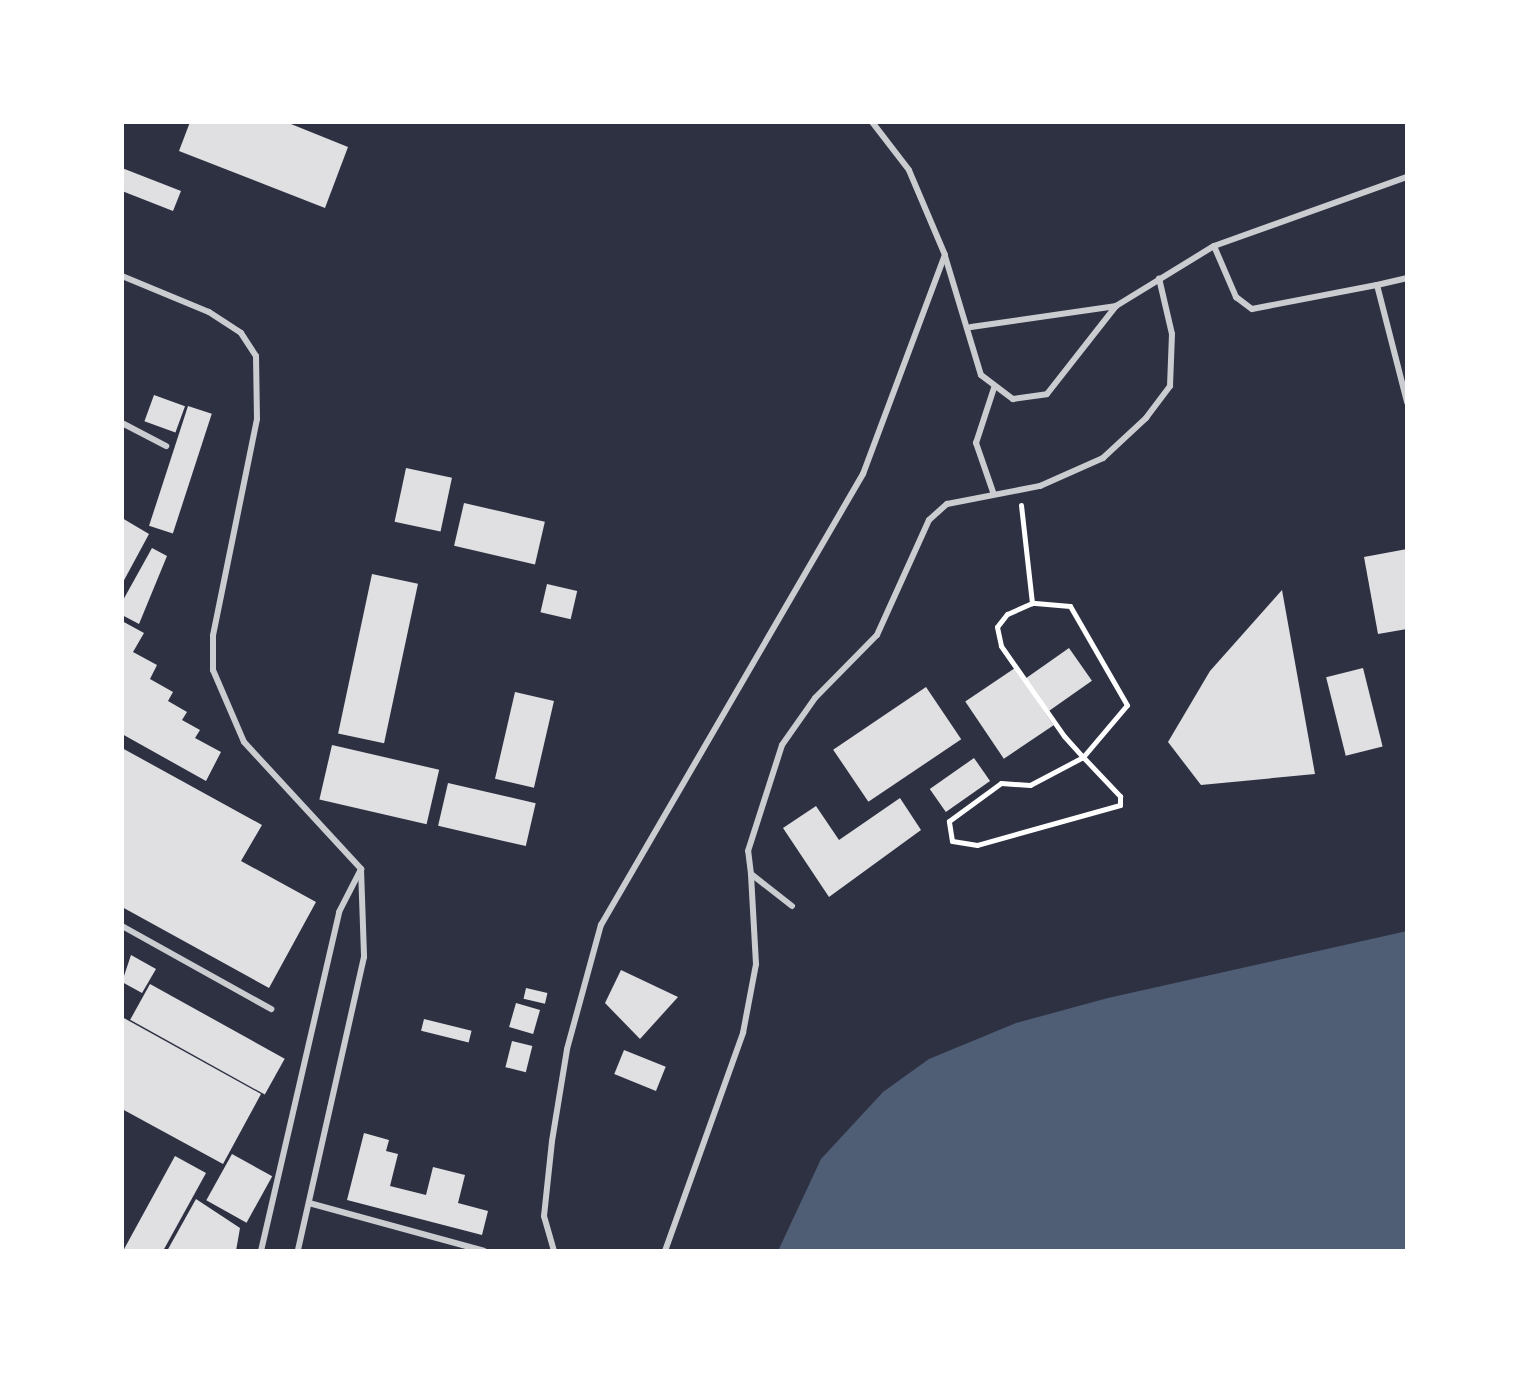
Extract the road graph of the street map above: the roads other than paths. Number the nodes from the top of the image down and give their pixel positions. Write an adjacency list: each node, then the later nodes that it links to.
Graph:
1 (872, 122): 4 (lane)
2 (1407, 177): 3 (lane)
3 (1214, 246): 6 (lane); 8 (lane)
4 (945, 255): 10 (lane); 25 (lane)
5 (122, 276): 16 (lane)
6 (1159, 278): 9 (lane); 15 (lane)
7 (1407, 278): 8 (lane)
8 (1377, 285): 12 (lane)
9 (1116, 306): 10 (lane); 11 (lane)
10 (971, 327): 11 (lane)
11 (994, 388): 15 (lane)
12 (1407, 402)
13 (122, 423): 14 (lane)
14 (166, 446)
15 (993, 492): 17 (lane)
16 (361, 869): 21 (lane); 22 (lane)
17 (751, 874): 18 (lane); 26 (lane)
18 (792, 906)
19 (123, 928): 20 (lane)
20 (271, 1009)
21 (309, 1203): 23 (lane); 24 (lane)
22 (261, 1251)
23 (298, 1251)
24 (484, 1251)
25 (554, 1251)
26 (665, 1251)

